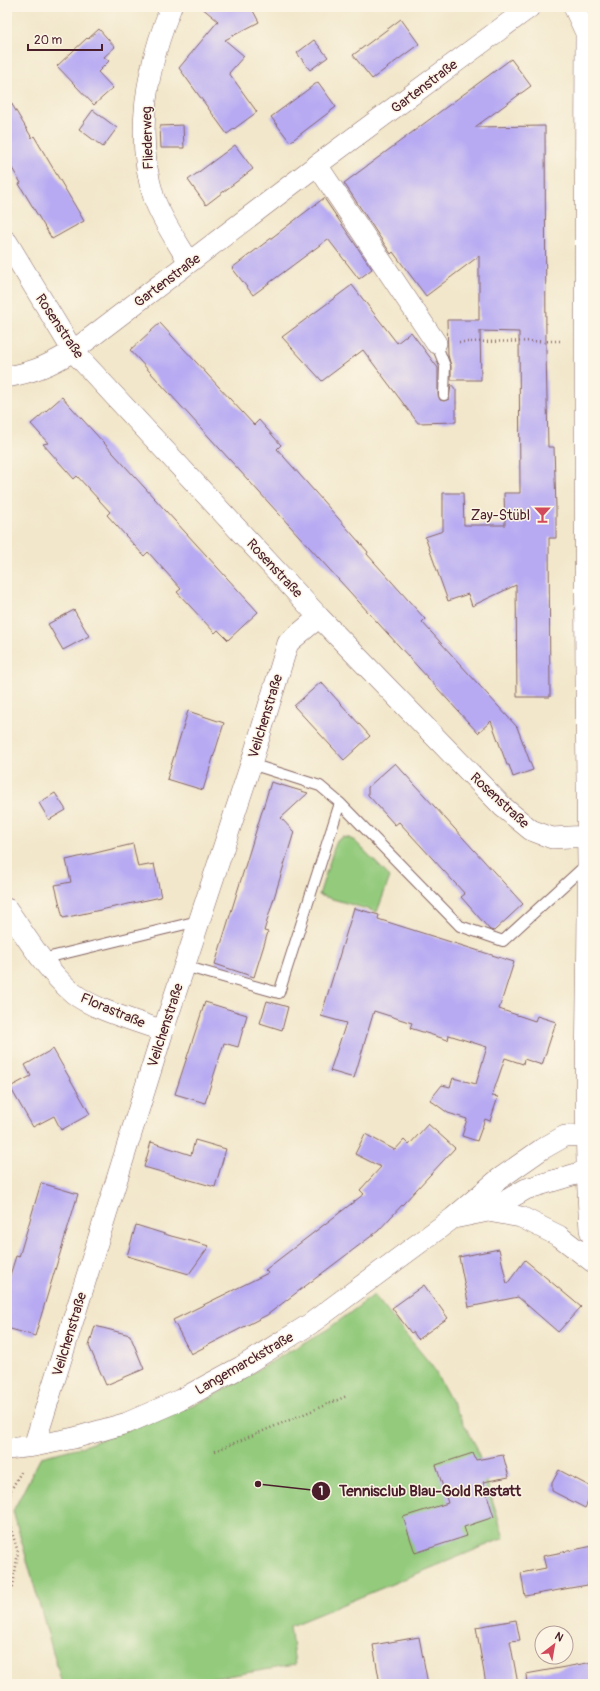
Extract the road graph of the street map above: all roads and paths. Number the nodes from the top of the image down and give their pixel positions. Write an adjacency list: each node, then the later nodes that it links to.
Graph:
1 (171, 7): 6 (street, Fliederweg)
2 (530, 7): 4 (street, Gartenstraße)
3 (574, 7): 7 (street)
4 (318, 165): 6 (street, Gartenstraße); 8 (street)
5 (7, 242): 9 (street, Rosenstraße)
6 (189, 262): 9 (street, Gartenstraße)
7 (584, 341): 8 (path); 15 (street)
8 (436, 343): 11 (lane)
9 (73, 351): 10 (street, Gartenstraße); 12 (street, Rosenstraße)
10 (7, 376)
11 (444, 395)
12 (319, 617): 13 (street, Veilchenstraße); 15 (street, Rosenstraße)
13 (251, 764): 14 (lane); 18 (street, Veilchenstraße)
14 (340, 803): 16 (lane); 20 (lane)
15 (587, 836): 16 (street)
16 (588, 864): 22 (street)
17 (7, 909): 19 (street, Florastraße)
18 (198, 921): 19 (lane); 20 (street, Veilchenstraße)
19 (42, 959): 21 (street, Florastraße)
20 (184, 966): 21 (street, Veilchenstraße)
21 (163, 1031): 29 (street, Veilchenstraße)
22 (590, 1136): 23 (street); 25 (street, Langemarckstraße)
23 (590, 1168): 24 (street, Langemarckstraße); 26 (street)
24 (488, 1211): 25 (street, Langemarckstraße); 27 (street, Langemarckstraße)
25 (453, 1218): 29 (street, Langemarckstraße)
26 (593, 1238)
27 (593, 1262)
28 (348, 1396): 31 (path)
29 (34, 1446): 30 (street, Langemarckstraße); 32 (path)
30 (7, 1449)
31 (215, 1451)
32 (7, 1515): 33 (path)
33 (7, 1590)

